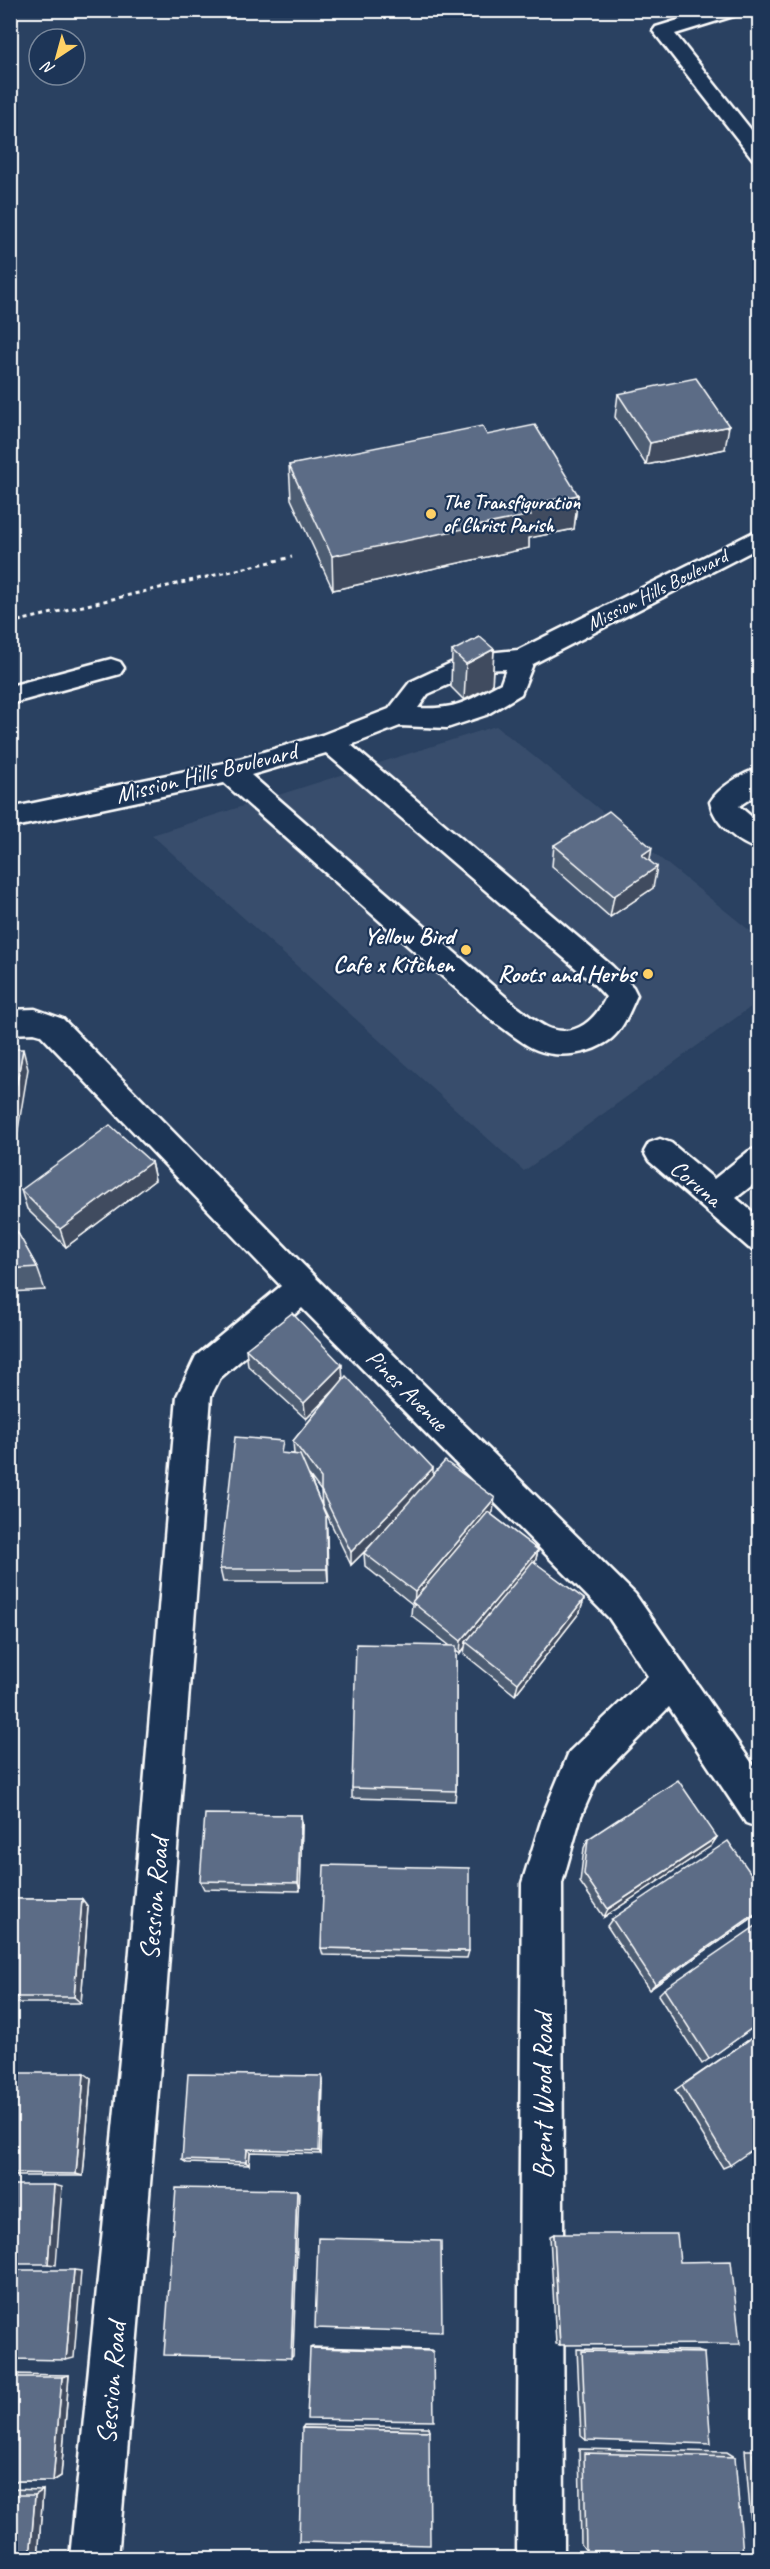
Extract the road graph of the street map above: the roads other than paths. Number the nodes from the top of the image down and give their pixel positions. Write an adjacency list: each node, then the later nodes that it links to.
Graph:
1 (733, 10): 2 (street)
2 (759, 155)
3 (759, 537): 4 (street, Mission Hills Boulevard)
4 (522, 659): 7 (street, Mission Hills Boulevard); 7 (street, Mission Hills Boulevard)
5 (111, 668): 6 (street)
6 (10, 695)
7 (398, 716): 8 (street, Mission Hills Boulevard)
8 (331, 742): 9 (street, Mission Hills Boulevard); 9 (street)
9 (229, 772): 11 (street, Mission Hills Boulevard)
10 (759, 778): 12 (street)
11 (10, 818)
12 (759, 840)
13 (10, 1022): 18 (street, Pines Avenue)
14 (660, 1152): 16 (street, Coruna)
15 (759, 1160): 16 (street)
16 (714, 1197): 17 (street, Coruna)
17 (759, 1238)
18 (303, 1287): 19 (street, Pines Avenue); 21 (street, Session Road)
19 (672, 1678): 20 (street, Pines Avenue); 22 (street, Brent Wood Road)
20 (759, 1809)
21 (94, 2559)
22 (541, 2559)

